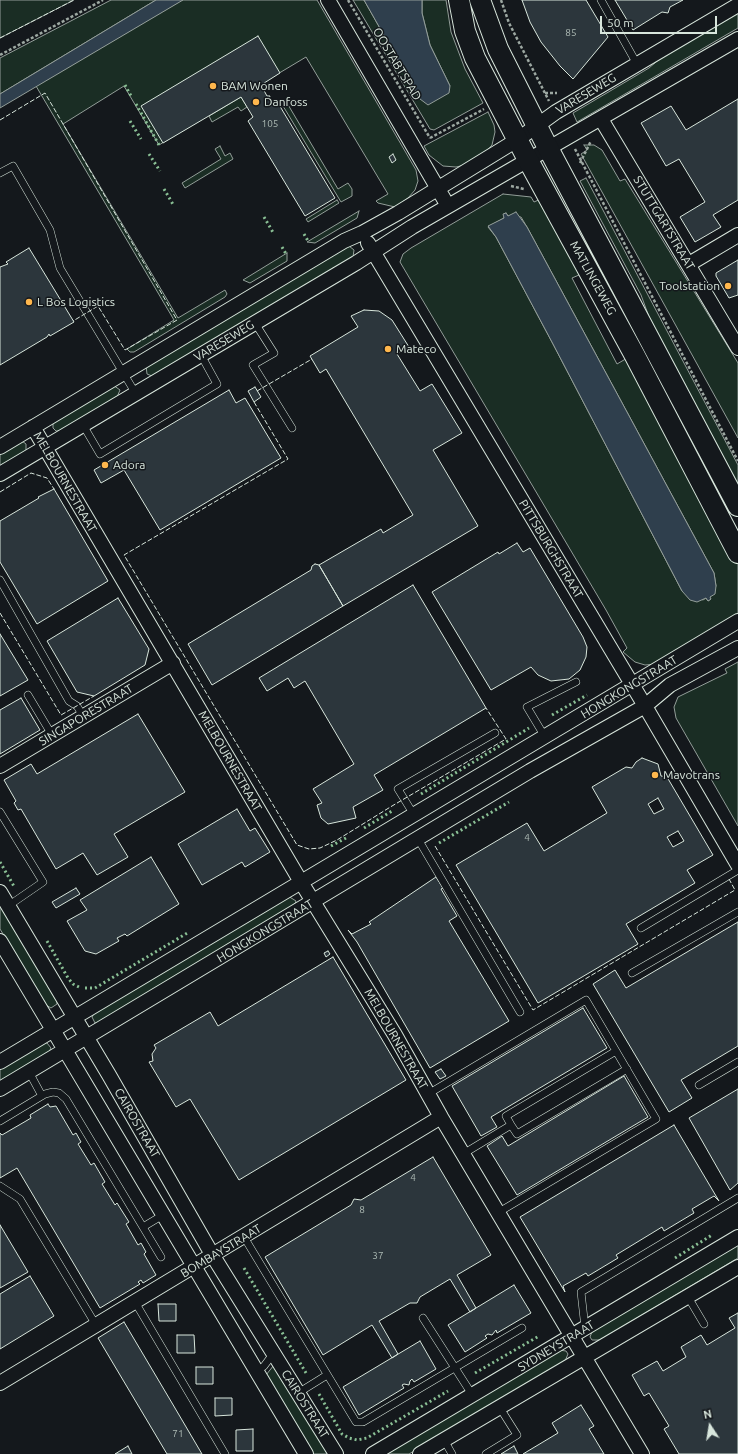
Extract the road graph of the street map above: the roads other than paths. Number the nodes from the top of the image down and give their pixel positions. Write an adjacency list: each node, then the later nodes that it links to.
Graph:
1 (328, 0): 14 (street)
2 (459, 0): 10 (main road, MATLINGEWEG)
3 (480, 0): 9 (main road, MATLINGEWEG)
4 (601, 0): 7 (lane)
5 (735, 4): 7 (street, VARESEWEG)
6 (738, 39): 8 (street, VARESEWEG)
7 (637, 64): 9 (street, VARESEWEG)
8 (601, 119): 11 (street, VARESEWEG); 19 (street, STUTTGARTSTRAAT)
9 (537, 126): 10 (street, VARESEWEG); 11 (main road, MATLINGEWEG)
10 (517, 140): 12 (main road, MATLINGEWEG); 14 (street, VARESEWEG)
11 (548, 148): 12 (street, VARESEWEG); 31 (main road, MATLINGEWEG)
12 (528, 160): 15 (street, VARESEWEG); 32 (main road, MATLINGEWEG)
13 (0, 173): 23 (lane)
14 (438, 189): 15 (street); 16 (street, VARESEWEG)
15 (448, 206): 18 (street, VARESEWEG)
16 (362, 233): 18 (street, PITTSBURGHSTRAAT); 23 (street, VARESEWEG)
17 (738, 235): 19 (street)
18 (372, 251): 20 (street, VARESEWEG); 38 (street, PITTSBURGHSTRAAT)
19 (689, 264): 21 (street, STUTTGARTSTRAAT)
20 (255, 322): 22 (street, VARESEWEG); 27 (lane)
21 (738, 348)
22 (201, 355): 24 (street, VARESEWEG); 25 (lane)
23 (124, 373): 24 (lane); 26 (street, VARESEWEG)
24 (136, 394): 25 (street, VARESEWEG)
25 (83, 426): 29 (street, VARESEWEG)
26 (33, 427): 28 (street, VARESEWEG); 29 (street, MELBOURNESTRAAT)
27 (292, 428)
28 (0, 447)
29 (45, 448): 30 (street, VARESEWEG); 36 (street, MELBOURNESTRAAT)
30 (0, 474)
31 (738, 506)
32 (738, 553)
33 (0, 580): 41 (lane)
34 (738, 621): 38 (street, HONGKONGSTRAAT)
35 (738, 648): 40 (street, HONGKONGSTRAAT)
36 (172, 663): 41 (street, SINGAPORESTRAAT); 53 (street, MELBOURNESTRAAT)
37 (576, 682): 44 (lane)
38 (632, 685): 40 (street, PITTSBURGHSTRAAT); 44 (street, HONGKONGSTRAAT)
39 (28, 695): 43 (lane)
40 (645, 706): 47 (street, HONGKONGSTRAAT); 51 (street, PITTSBURGHSTRAAT)
41 (83, 716): 43 (street, SINGAPORESTRAAT)
42 (494, 733): 49 (lane)
43 (52, 735): 46 (street, SINGAPORESTRAAT)
44 (545, 737): 45 (street, HONGKONGSTRAAT)
45 (519, 752): 47 (street); 49 (street, HONGKONGSTRAAT)
46 (0, 766)
47 (530, 771): 50 (street, HONGKONGSTRAAT)
48 (0, 812): 56 (lane)
49 (414, 815): 53 (street, HONGKONGSTRAAT)
50 (418, 839): 55 (street, HONGKONGSTRAAT); 61 (lane)
51 (738, 865)
52 (738, 870): 58 (lane)
53 (301, 882): 55 (street, MELBOURNESTRAAT); 62 (street, HONGKONGSTRAAT)
54 (0, 892): 56 (street, CAIROSTRAAT)
55 (313, 902): 64 (street, HONGKONGSTRAAT); 73 (street, MELBOURNESTRAAT)
56 (8, 906): 62 (street, CAIROSTRAAT)
57 (738, 912): 60 (lane)
58 (641, 928)
59 (0, 941): 63 (street, CAIROSTRAAT)
60 (632, 974)
61 (520, 1012)
62 (74, 1018): 63 (street, HONGKONGSTRAAT); 64 (street, CAIROSTRAAT)
63 (54, 1030): 65 (street, CAIROSTRAAT); 67 (street, HONGKONGSTRAAT)
64 (86, 1037): 65 (street, HONGKONGSTRAAT); 86 (street, CAIROSTRAAT)
65 (65, 1050): 70 (street, HONGKONGSTRAAT); 82 (street, CAIROSTRAAT)
66 (616, 1051): 69 (lane, MELBOURNESTRAAT); 73 (lane, MELBOURNESTRAAT); 77 (lane)
67 (0, 1062)
68 (738, 1062): 71 (lane)
69 (627, 1069): 77 (lane); 81 (lane, MELBOURNESTRAAT)
70 (29, 1072): 72 (street, HONGKONGSTRAAT); 74 (lane)
71 (699, 1085)
72 (0, 1089)
73 (428, 1094): 75 (street, MELBOURNESTRAAT)
74 (42, 1096): 76 (lane); 83 (lane)
75 (441, 1117): 78 (street, MELBOURNESTRAAT); 84 (street, BOMBAYSTRAAT)
76 (0, 1121)
77 (511, 1125): 78 (lane)
78 (463, 1154): 81 (street, MELBOURNESTRAAT)
79 (0, 1186): 94 (lane)
80 (738, 1198): 96 (lane)
81 (499, 1212): 97 (street, MELBOURNESTRAAT)
82 (163, 1215): 83 (lane); 89 (street, CAIROSTRAAT)
83 (143, 1227): 87 (lane)
84 (244, 1237): 86 (street, BOMBAYSTRAAT); 102 (lane)
85 (738, 1237): 96 (street, SYDNEYSTRAAT)
86 (213, 1256): 89 (street, BOMBAYSTRAAT); 98 (street, CAIROSTRAAT)
87 (160, 1257)
88 (738, 1267): 90 (street, SYDNEYSTRAAT)
89 (194, 1268): 91 (street, BOMBAYSTRAAT); 101 (street, CAIROSTRAAT)
90 (688, 1297): 93 (lane); 99 (street, SYDNEYSTRAAT)
91 (134, 1302): 94 (street, BOMBAYSTRAAT); 108 (lane)
92 (423, 1318): 100 (lane)
93 (704, 1324)
94 (96, 1325): 103 (street, BOMBAYSTRAAT)
95 (522, 1328): 100 (lane)
96 (586, 1329): 97 (street, SYDNEYSTRAAT)
97 (573, 1337): 99 (street, MELBOURNESTRAAT); 105 (street, SYDNEYSTRAAT)
98 (274, 1354): 101 (lane, CAIROSTRAAT); 104 (street, CAIROSTRAAT)
99 (586, 1358): 106 (street, SYDNEYSTRAAT); 115 (street, MELBOURNESTRAAT)
100 (455, 1368): 102 (lane); 105 (lane)
101 (256, 1373): 109 (street, CAIROSTRAAT)
102 (327, 1376): 104 (lane)
103 (0, 1383)
104 (298, 1393): 110 (street, CAIROSTRAAT)
105 (473, 1396): 111 (street, SYDNEYSTRAAT)
106 (500, 1408): 107 (street, SYDNEYSTRAAT); 114 (lane)
107 (444, 1440): 112 (street, SYDNEYSTRAAT); 113 (lane)
108 (225, 1454)
109 (306, 1454)
110 (336, 1454)
111 (373, 1454)
112 (420, 1454)
113 (452, 1454)
114 (486, 1454)
115 (642, 1454)

